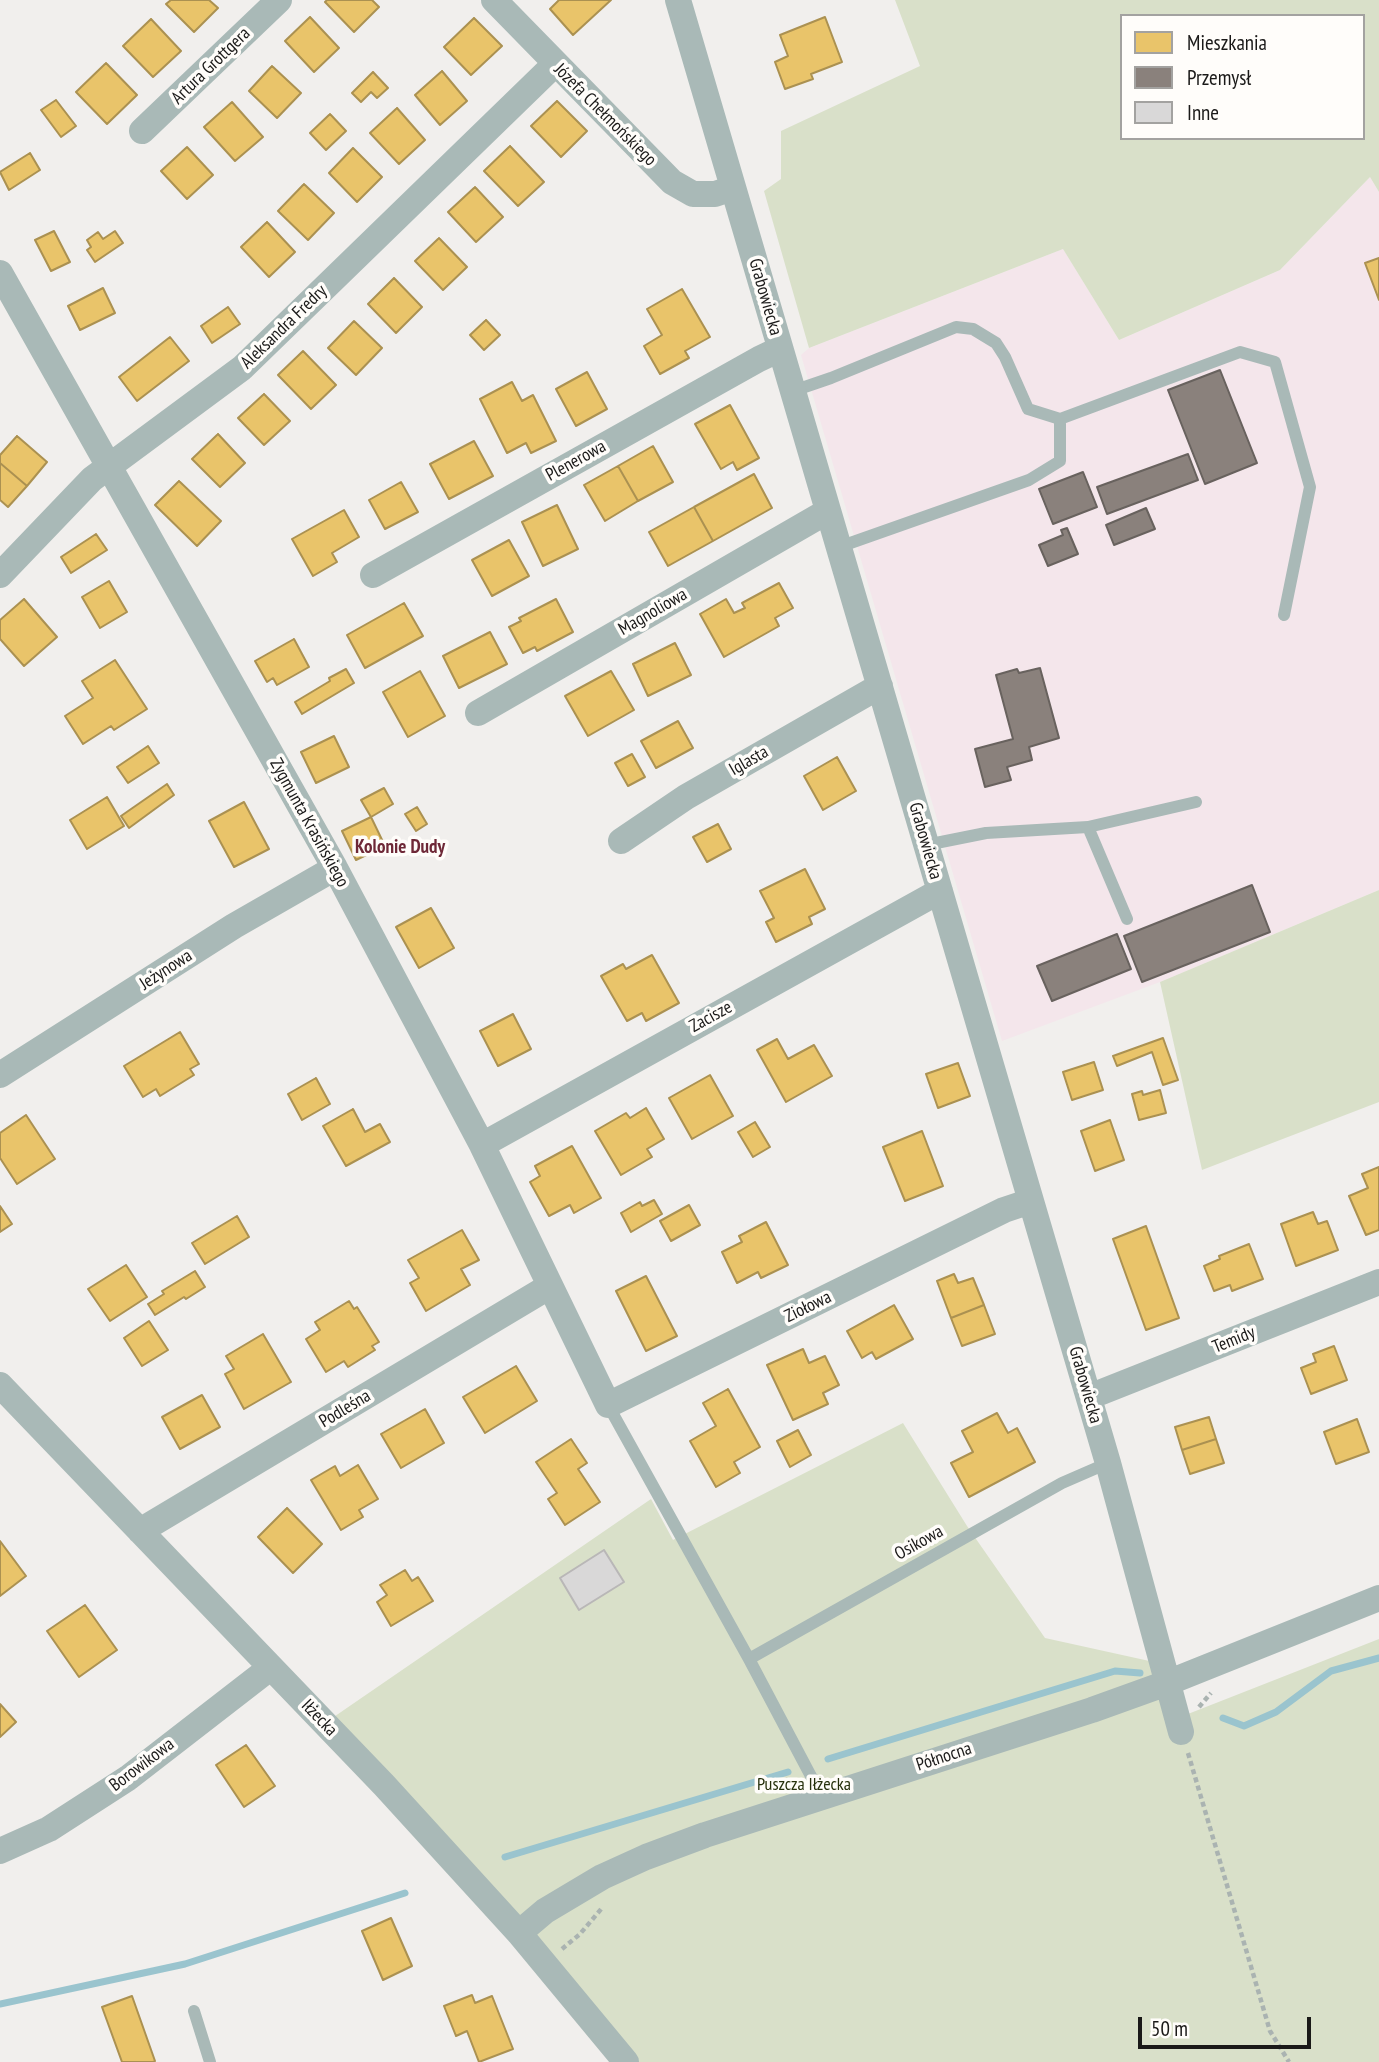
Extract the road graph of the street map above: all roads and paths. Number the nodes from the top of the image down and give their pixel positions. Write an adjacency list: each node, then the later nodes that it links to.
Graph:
1 (279, 0): 5 (street, Artura Grottgera)
2 (494, 0): 4 (street, Józefa Chełmońskiego)
3 (678, 0): 6 (street, Grabowiecka)
4 (555, 64): 6 (street, Józefa Chełmońskiego); 11 (street, Aleksandra Fredry)
5 (142, 131)
6 (733, 188): 8 (street, Grabowiecka)
7 (0, 273): 11 (street, Zygmunta Krasińskiego)
8 (780, 349): 9 (street, Grabowiecka); 15 (street, Plenerowa)
9 (793, 391): 10 (lane); 12 (street, Grabowiecka)
10 (1060, 419): 13 (lane); 16 (lane)
11 (108, 467): 14 (street, Aleksandra Fredry); 23 (street, Zygmunta Krasińskiego)
12 (828, 511): 13 (street, Grabowiecka); 18 (street, Magnoliowa)
13 (839, 547): 17 (street, Grabowiecka)
14 (2, 569)
15 (373, 575)
16 (1284, 615)
17 (880, 687): 21 (street, Iglasta); 22 (street, Grabowiecka)
18 (478, 713)
19 (1196, 802): 20 (lane)
20 (1088, 827): 22 (lane); 25 (lane)
21 (621, 841)
22 (926, 845): 24 (street, Grabowiecka)
23 (335, 868): 26 (street, Jeżynowa); 27 (street, Zygmunta Krasińskiego)
24 (940, 891): 27 (street, Zacisze); 28 (street, Grabowiecka)
25 (1126, 919)
26 (0, 1075)
27 (482, 1145): 30 (street, Zygmunta Krasińskiego)
28 (1031, 1201): 32 (street, Ziołowa); 33 (street, Grabowiecka)
29 (1379, 1282): 33 (street, Temidy)
30 (550, 1286): 32 (street, Zygmunta Krasińskiego); 35 (street, Podleśna)
31 (0, 1385): 35 (street, Iłżecka)
32 (603, 1394): 37 (lane)
33 (1088, 1397): 34 (street, Grabowiecka)
34 (1108, 1463): 37 (lane, Osikowa); 39 (street, Grabowiecka)
35 (140, 1531): 38 (street, Iłżecka)
36 (1379, 1598): 39 (street, Północna)
37 (749, 1658): 41 (lane)
38 (270, 1668): 42 (street, Borowikowa); 43 (street, Iłżecka)
39 (1167, 1683): 40 (street, Grabowiecka); 41 (street, Północna)
40 (1181, 1732): 47 (path)
41 (822, 1797): 43 (street, Północna)
42 (2, 1848)
43 (519, 1933): 46 (street, Iłżecka)
44 (194, 2011): 45 (lane)
45 (210, 2062)
46 (626, 2062)
47 (1290, 2062)

